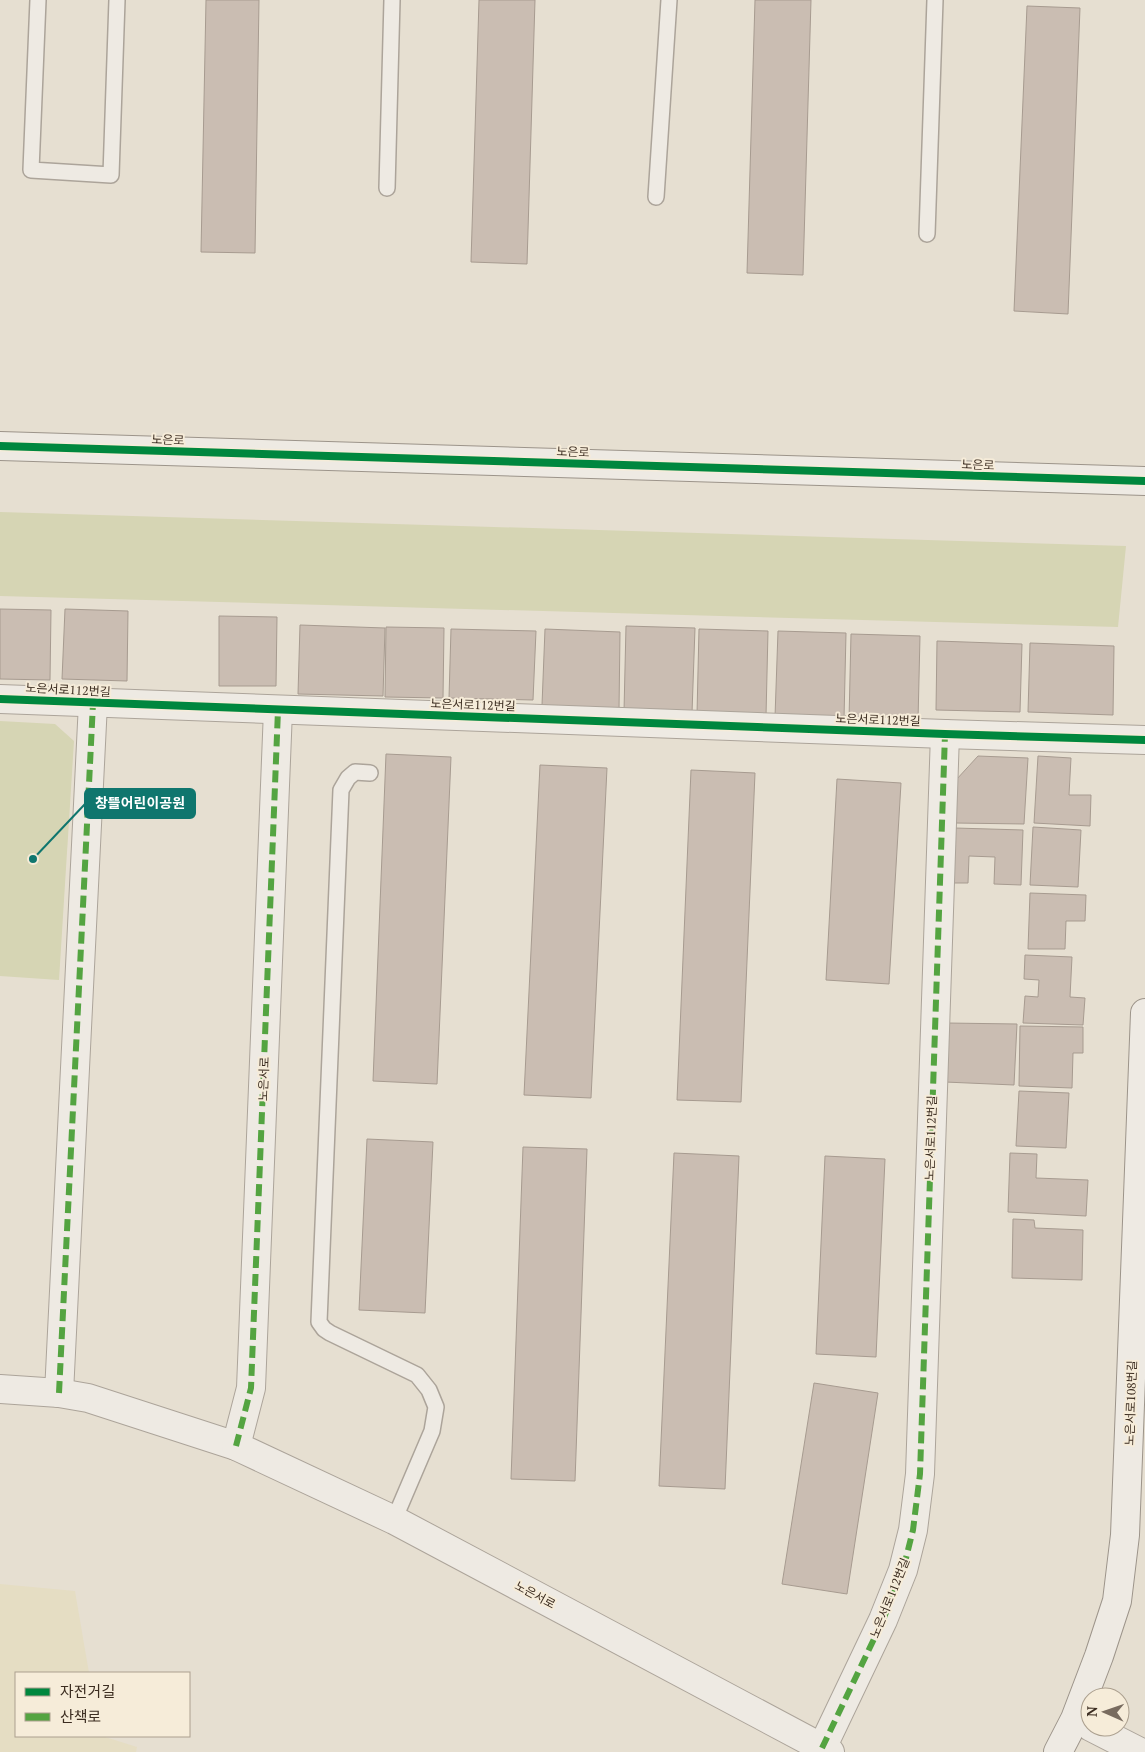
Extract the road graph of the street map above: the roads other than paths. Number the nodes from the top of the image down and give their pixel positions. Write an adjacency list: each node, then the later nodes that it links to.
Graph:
1 (38, 0): 2 (lane)
2 (117, 0)
3 (392, 0): 6 (lane)
4 (669, 0): 7 (lane)
5 (935, 0): 8 (lane)
6 (387, 188)
7 (656, 197)
8 (927, 234)
9 (0, 446): 10 (street, 노은로)
10 (1145, 481)
11 (0, 698): 12 (street, 노은서로112번길)
12 (93, 703): 13 (street, 노은서로112번길); 20 (street)
13 (278, 710): 14 (street, 노은서로112번길); 21 (street, 노은서로)
14 (945, 734): 15 (street); 26 (street, 노은서로112번길)
15 (1145, 740)
16 (370, 773): 22 (lane)
17 (1145, 1013): 18 (street, 노은서로108번길)
18 (1139, 1370): 23 (street, 노은서로108번길)
19 (0, 1389): 20 (street, 노은서로)
20 (59, 1393): 21 (street, 노은서로)
21 (236, 1446): 22 (street, 노은서로)
22 (394, 1520): 26 (street, 노은서로)
23 (1093, 1687)
24 (1080, 1729): 27 (street, 노은서로108번길)
25 (1111, 1737): 28 (street)
26 (826, 1750)
27 (1058, 1752)
28 (1140, 1752)

